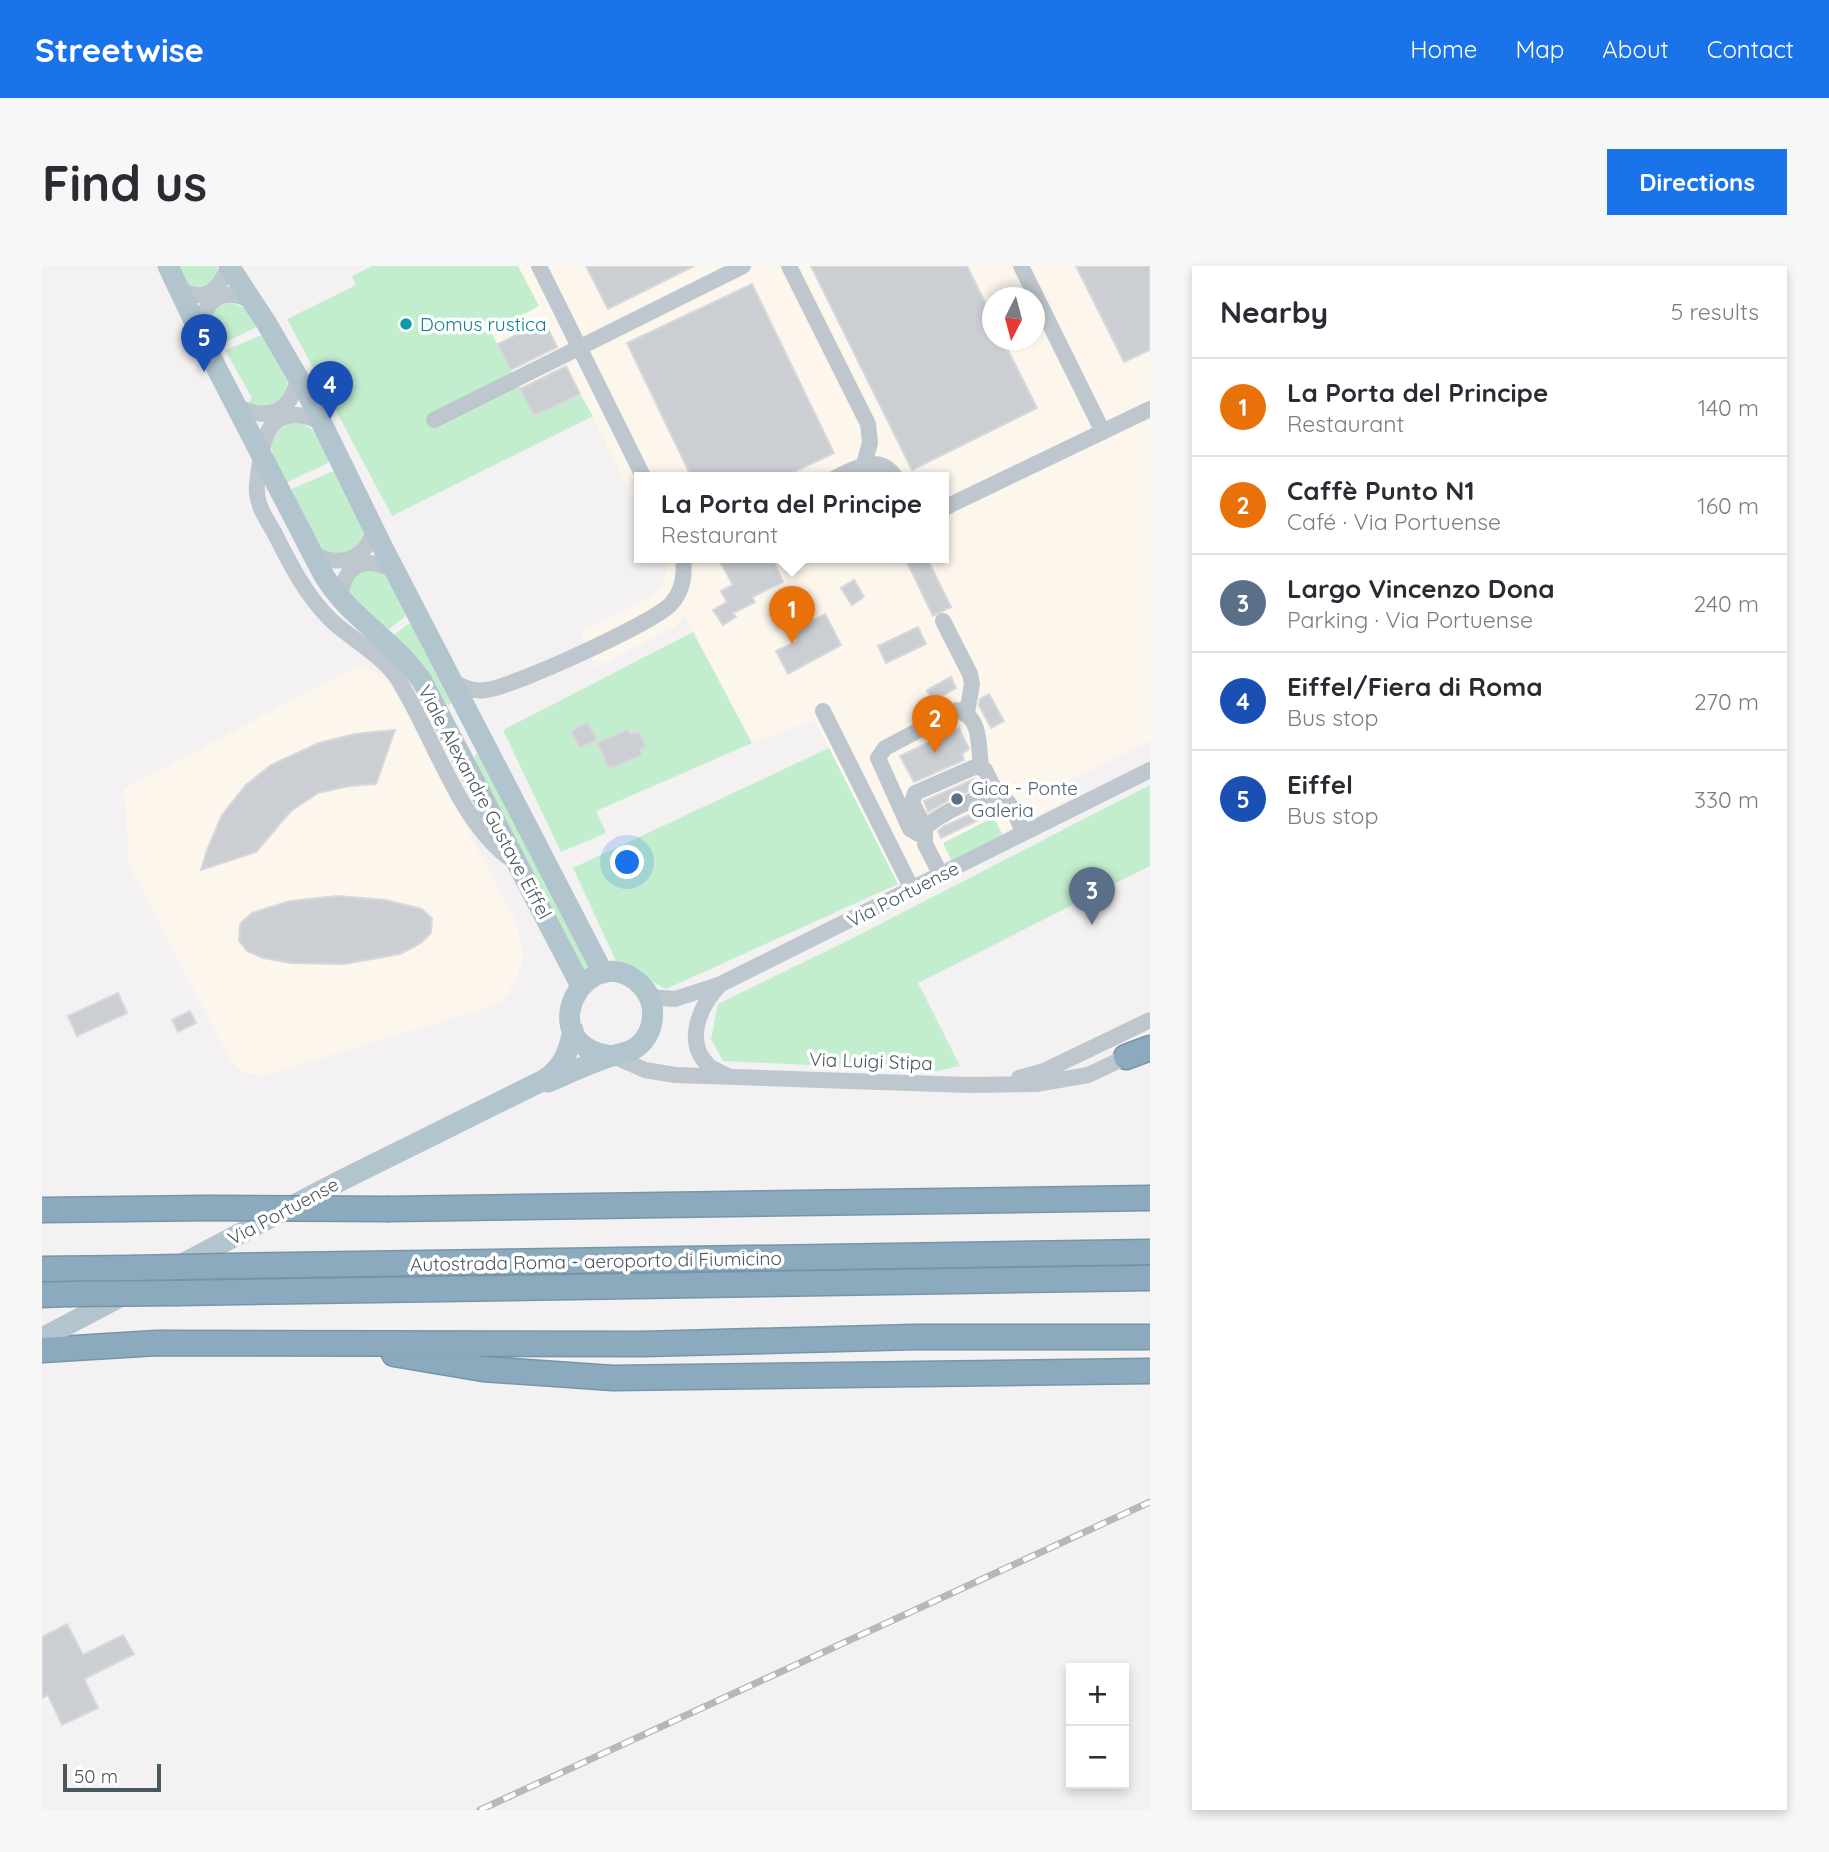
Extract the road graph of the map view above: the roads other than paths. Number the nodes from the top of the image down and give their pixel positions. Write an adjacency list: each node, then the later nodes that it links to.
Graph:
1 (168, 266): 7 (main road, Viale Alexandre Gustave Eiffel)
2 (229, 266): 7 (street); 8 (main road, Viale Alexandre Gustave Eiffel)
3 (540, 266): 18 (street)
4 (743, 266): 13 (street, bridge)
5 (789, 266): 17 (street)
6 (1021, 266): 15 (street)
7 (179, 289): 9 (main road, Viale Alexandre Gustave Eiffel)
8 (254, 303): 9 (street); 10 (main road, Viale Alexandre Gustave Eiffel)
9 (199, 330): 11 (main road, Viale Alexandre Gustave Eiffel)
10 (298, 377): 11 (street); 14 (main road, Viale Alexandre Gustave Eiffel)
11 (239, 407): 16 (main road, Viale Alexandre Gustave Eiffel)
12 (1150, 409): 15 (street)
13 (434, 420)
14 (324, 425): 16 (street); 22 (main road, Viale Alexandre Gustave Eiffel)
15 (1103, 432): 21 (street)
16 (262, 453): 23 (main road, Viale Alexandre Gustave Eiffel); 36 (street)
17 (864, 464): 19 (street); 20 (street)
18 (641, 472)
19 (847, 472)
20 (891, 472)
21 (949, 506)
22 (374, 528): 23 (street); 25 (main road, Viale Alexandre Gustave Eiffel)
23 (313, 553): 26 (main road, Viale Alexandre Gustave Eiffel)
24 (683, 563): 28 (street)
25 (395, 571): 26 (street); 28 (main road, Viale Alexandre Gustave Eiffel)
26 (340, 600): 36 (main road, Viale Alexandre Gustave Eiffel)
27 (943, 621): 30 (street)
28 (455, 683): 39 (main road, Viale Alexandre Gustave Eiffel)
29 (823, 711): 38 (street)
30 (967, 713): 31 (street); 34 (street)
31 (981, 767): 33 (street); 34 (street)
32 (1150, 770): 35 (street, Via Portuense)
33 (997, 794): 34 (street); 35 (street)
34 (924, 833): 37 (street)
35 (1024, 833): 37 (street, Via Portuense)
36 (518, 863): 41 (main road, Viale Alexandre Gustave Eiffel)
37 (941, 875): 38 (street, Via Portuense)
38 (912, 889): 40 (street, Via Portuense)
39 (603, 973): 41 (main road); 42 (main road)
40 (721, 984): 42 (street, Via Portuense); 48 (street)
41 (581, 986): 44 (main road, Via Portuense)
42 (649, 997): 46 (main road, Via Portuense)
43 (1150, 1020): 49 (street)
44 (573, 1030): 46 (main road); 50 (main road, Via Portuense)
45 (1150, 1046): 47 (highway)
46 (613, 1056): 48 (street, Via Luigi Stipa); 50 (main road, Via Portuense)
47 (1126, 1057): 49 (street, Via Luigi Stipa)
48 (732, 1078): 49 (street, Via Luigi Stipa)
49 (968, 1085)
50 (526, 1090): 58 (main road, Via Portuense)
51 (1147, 1197): 52 (highway, bridge)
52 (42, 1210)
53 (1150, 1252): 54 (highway, Autostrada Roma - aeroporto di Fiumicino, bridge)
54 (42, 1269)
55 (1150, 1279): 56 (highway, Autostrada Roma - aeroporto di Fiumicino, bridge)
56 (42, 1295)
57 (1150, 1337): 59 (highway)
58 (42, 1338)
59 (320, 1342): 60 (highway); 61 (highway)
60 (42, 1350)
61 (1150, 1371)

